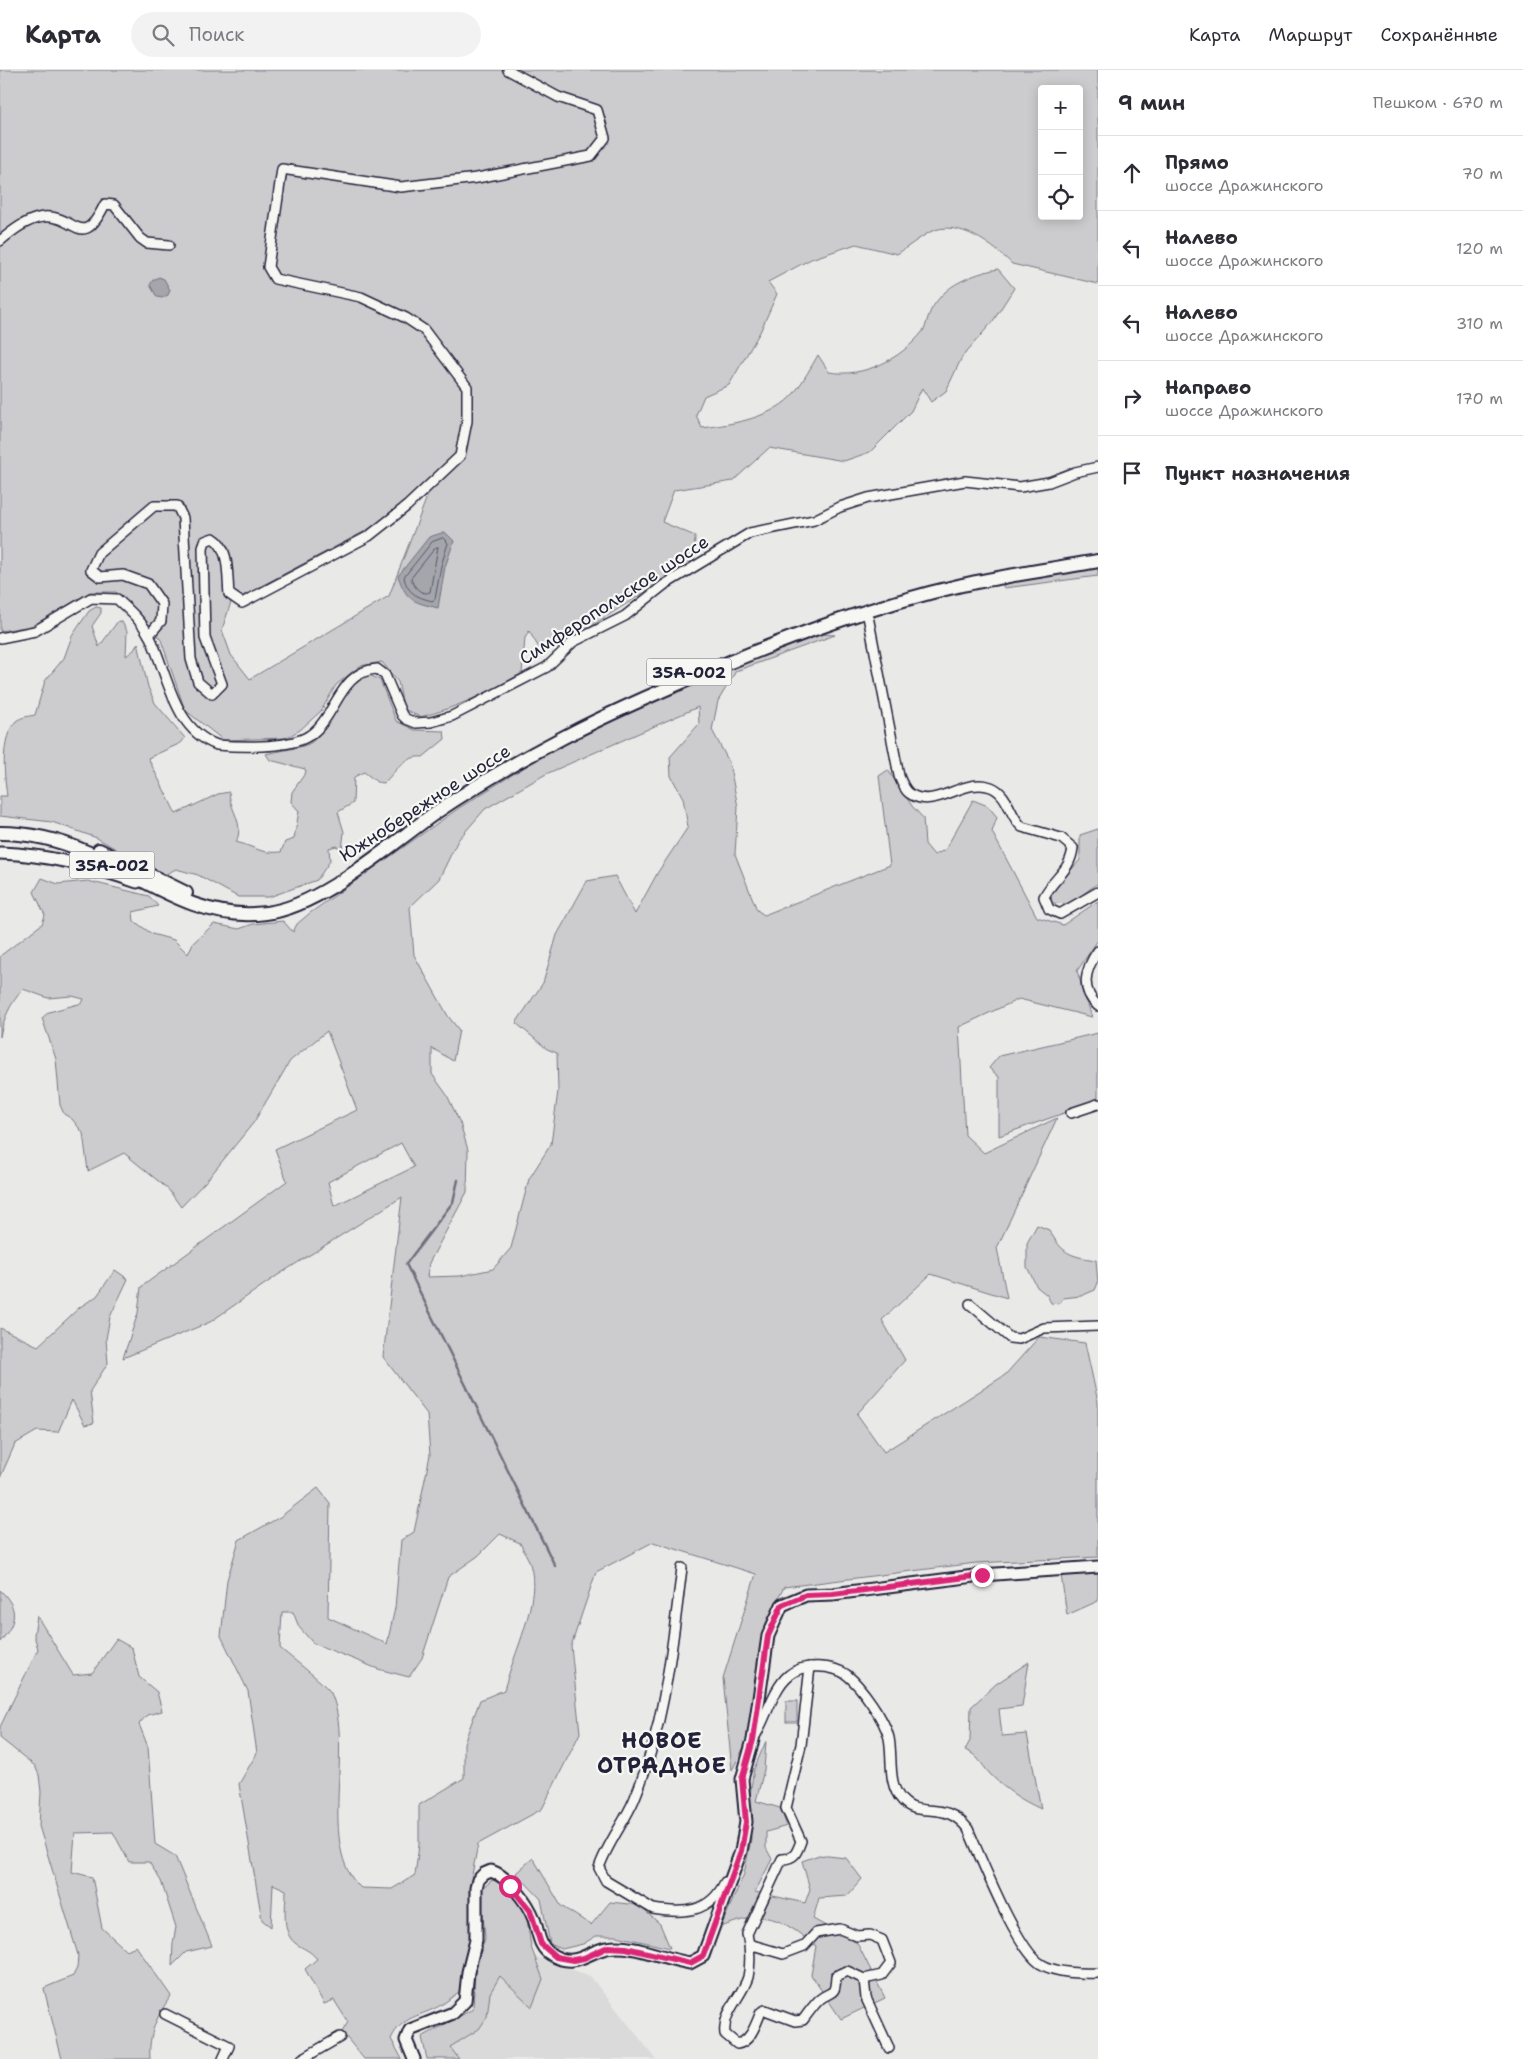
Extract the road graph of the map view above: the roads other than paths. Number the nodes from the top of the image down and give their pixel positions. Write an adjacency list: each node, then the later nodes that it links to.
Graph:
1 (508, 70): 10 (street)
2 (0, 241): 3 (street)
3 (169, 245)
4 (1098, 467): 10 (street, Симферопольское шоссе)
5 (1098, 555): 7 (highway, Южнобережное шоссе / 35А-002)
6 (1098, 561): 8 (highway, Южнобережное шоссе / 35А-002)
7 (894, 596): 8 (highway); 9 (highway, Южнобережное шоссе / 35А-002)
8 (870, 610): 9 (highway, Южнобережное шоссе / 35А-002); 16 (street)
9 (846, 614): 12 (highway, Южнобережное шоссе / 35А-002); 15 (highway, Южнобережное шоссе / 35А-002)
10 (149, 635): 11 (street, Симферопольское шоссе)
11 (0, 638)
12 (0, 827)
13 (0, 833): 15 (highway, Южнобережное шоссе / 35А-002)
14 (0, 853): 15 (main road)
15 (158, 890)
16 (1098, 892)
17 (1098, 951): 18 (street)
18 (1098, 1006)
19 (1098, 1104): 20 (street)
20 (1071, 1113)
21 (970, 1304): 22 (street)
22 (1098, 1326)
23 (1098, 1567): 26 (main road)
24 (682, 1568): 27 (street)
25 (810, 1667): 26 (street); 28 (street); 29 (street)
26 (753, 1740): 27 (main road)
27 (741, 1851): 36 (main road)
28 (750, 1944): 30 (street); 30 (street)
29 (1098, 1973)
30 (864, 1978): 33 (street)
31 (164, 2014): 34 (street)
32 (340, 2037): 35 (street)
33 (889, 2048)
34 (223, 2059)
35 (302, 2059)
36 (414, 2059)

